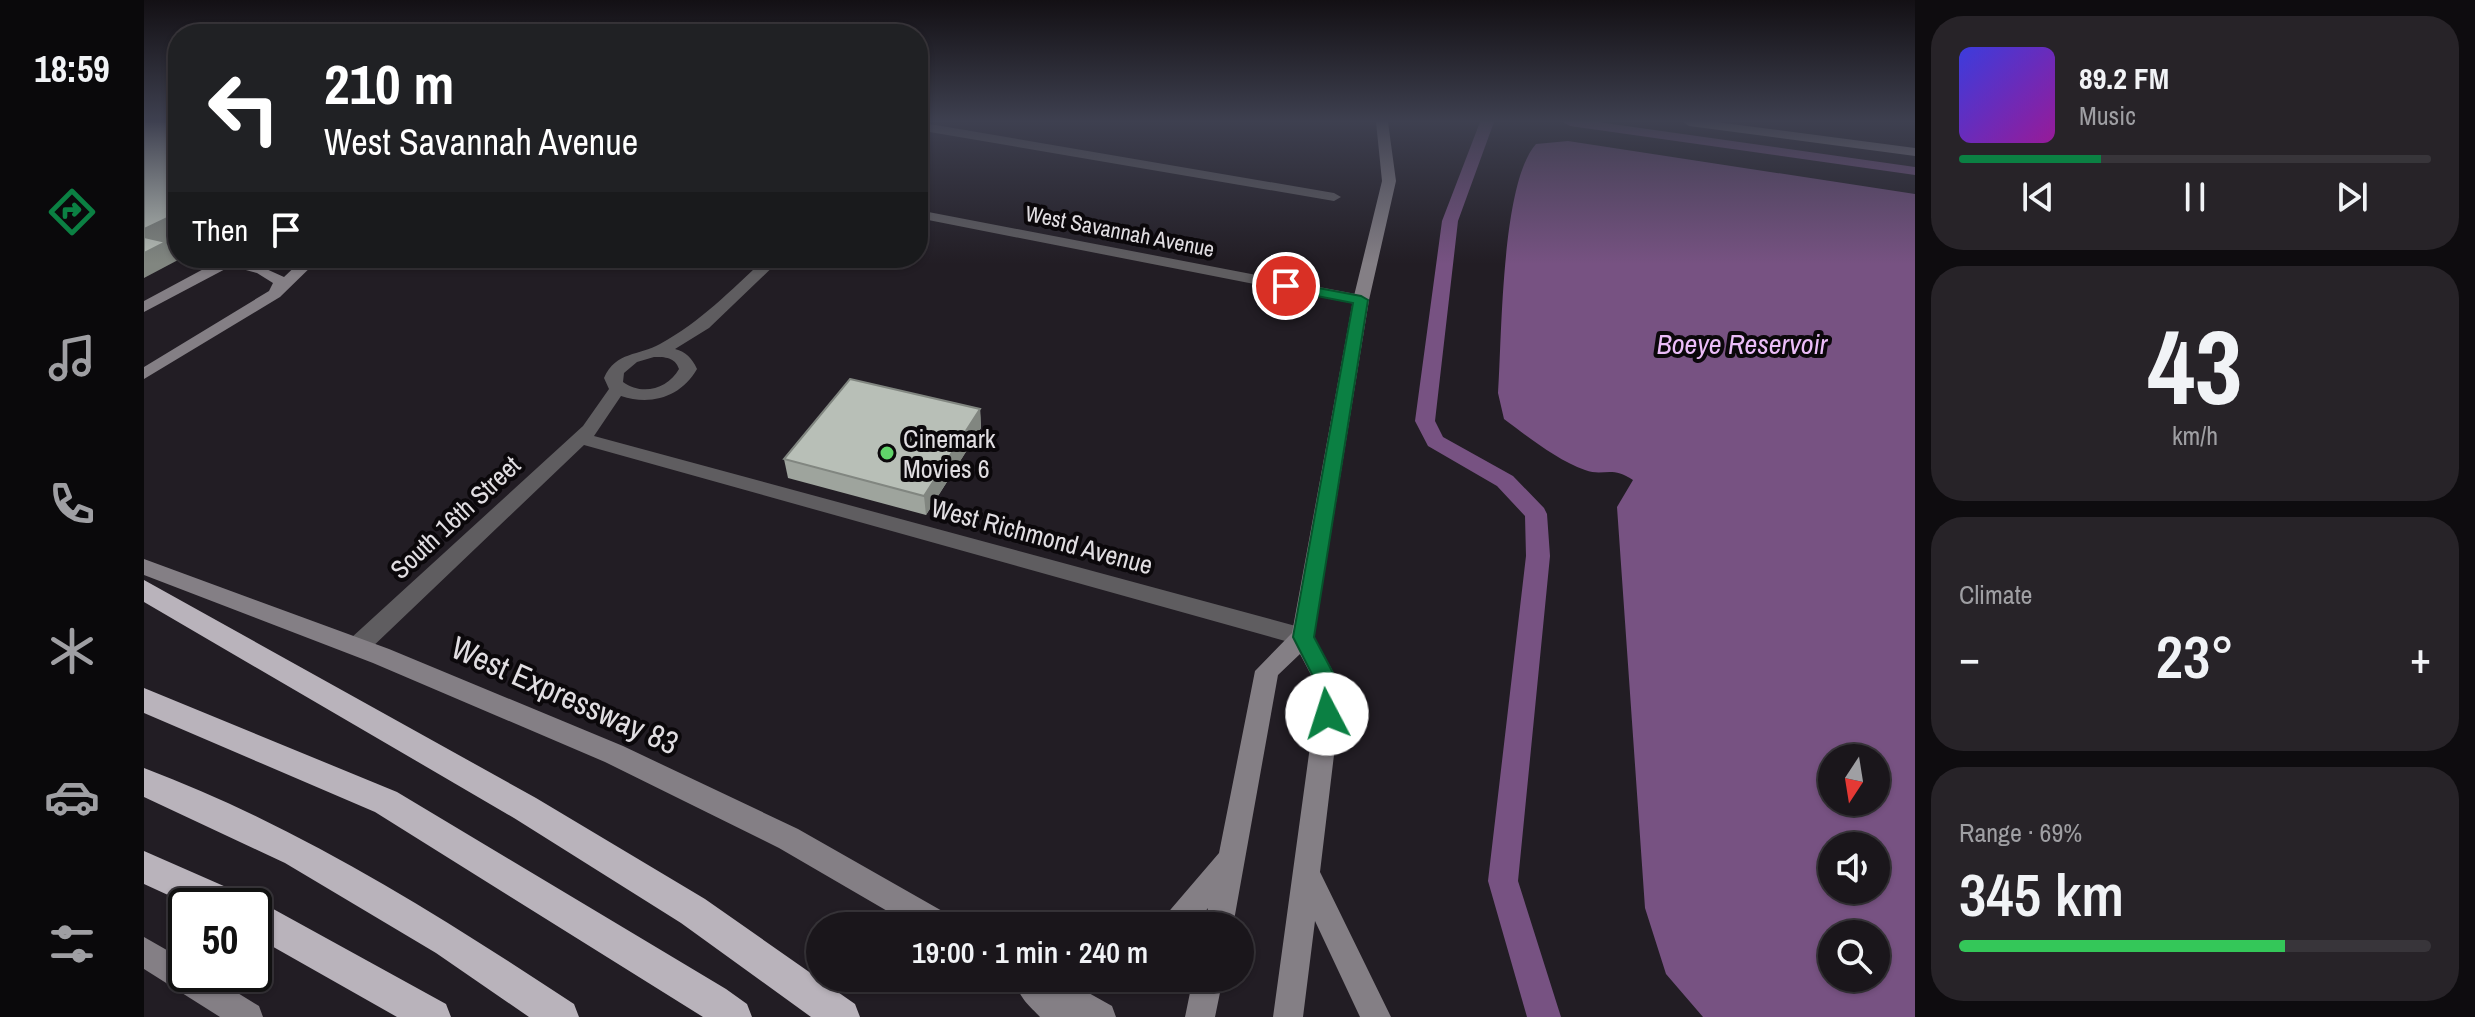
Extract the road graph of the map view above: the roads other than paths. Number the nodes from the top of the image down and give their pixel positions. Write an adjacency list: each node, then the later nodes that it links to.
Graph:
1 (1173, 169): 3 (street)
2 (1388, 169): 10 (main road)
3 (1334, 197)
4 (928, 216): 10 (street, West Savannah Avenue)
5 (217, 268): 11 (main road)
6 (254, 268): 9 (main road)
7 (302, 268): 9 (main road)
8 (764, 268): 12 (street)
9 (275, 294): 15 (main road)
10 (1361, 300): 21 (main road)
11 (144, 307)
12 (703, 325): 13 (street); 14 (street)
13 (659, 352): 14 (street); 16 (street)
14 (684, 359): 17 (street)
15 (144, 374)
16 (618, 388): 17 (street); 18 (street)
17 (645, 394): 18 (street)
18 (584, 434): 21 (street, West Richmond Avenue); 22 (street, South 16th Street)
19 (144, 567): 22 (main road, West Expressway 83)
20 (144, 590): 41 (highway)
21 (1303, 637): 25 (main road); 27 (main road)
22 (359, 645): 29 (main road, West Expressway 83)
23 (144, 700): 40 (highway)
24 (144, 782): 39 (highway)
25 (1233, 857): 30 (main road); 31 (main road)
26 (144, 867): 28 (highway)
27 (1308, 876): 45 (main road); 46 (main road)
28 (190, 888)
29 (916, 912)
30 (1187, 912)
31 (1222, 912)
32 (272, 927): 38 (highway)
33 (144, 952): 37 (main road)
34 (1037, 992): 42 (main road)
35 (1057, 992): 43 (main road)
36 (1205, 992): 44 (main road)
37 (248, 1017)
38 (433, 1017)
39 (561, 1017)
40 (734, 1017)
41 (842, 1017)
42 (1061, 1017)
43 (1101, 1017)
44 (1200, 1017)
45 (1288, 1017)
46 (1376, 1017)

